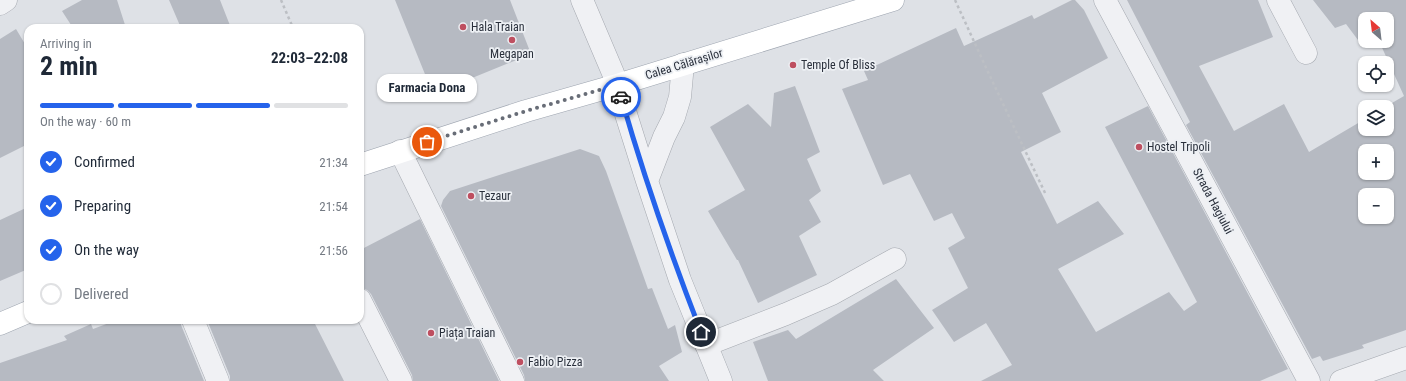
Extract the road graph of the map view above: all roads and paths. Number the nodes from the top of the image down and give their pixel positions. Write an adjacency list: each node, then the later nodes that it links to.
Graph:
1 (6, 0): 8 (street)
2 (281, 0): 9 (path)
3 (582, 0): 12 (street)
4 (893, 0): 11 (main road, Calea Călărașilor)
5 (956, 0): 16 (path)
6 (1105, 0): 28 (street, Strada Hagiului)
7 (1278, 0): 10 (street)
8 (0, 4)
9 (292, 24)
10 (1306, 53)
11 (683, 64): 12 (main road, Calea Călărașilor); 15 (street)
12 (617, 85): 13 (main road, Calea Călărașilor); 15 (street)
13 (400, 151): 14 (main road, Calea Călărașilor); 26 (street)
14 (364, 164)
15 (647, 181): 22 (street)
16 (1046, 195)
17 (895, 259): 22 (street)
18 (364, 308): 25 (street)
19 (24, 314): 20 (main road)
20 (0, 324)
21 (195, 324): 24 (street)
22 (706, 344): 27 (street)
23 (1406, 358): 29 (street)
24 (218, 381)
25 (401, 381)
26 (513, 381)
27 (721, 381)
28 (1309, 381)
29 (1341, 381)

